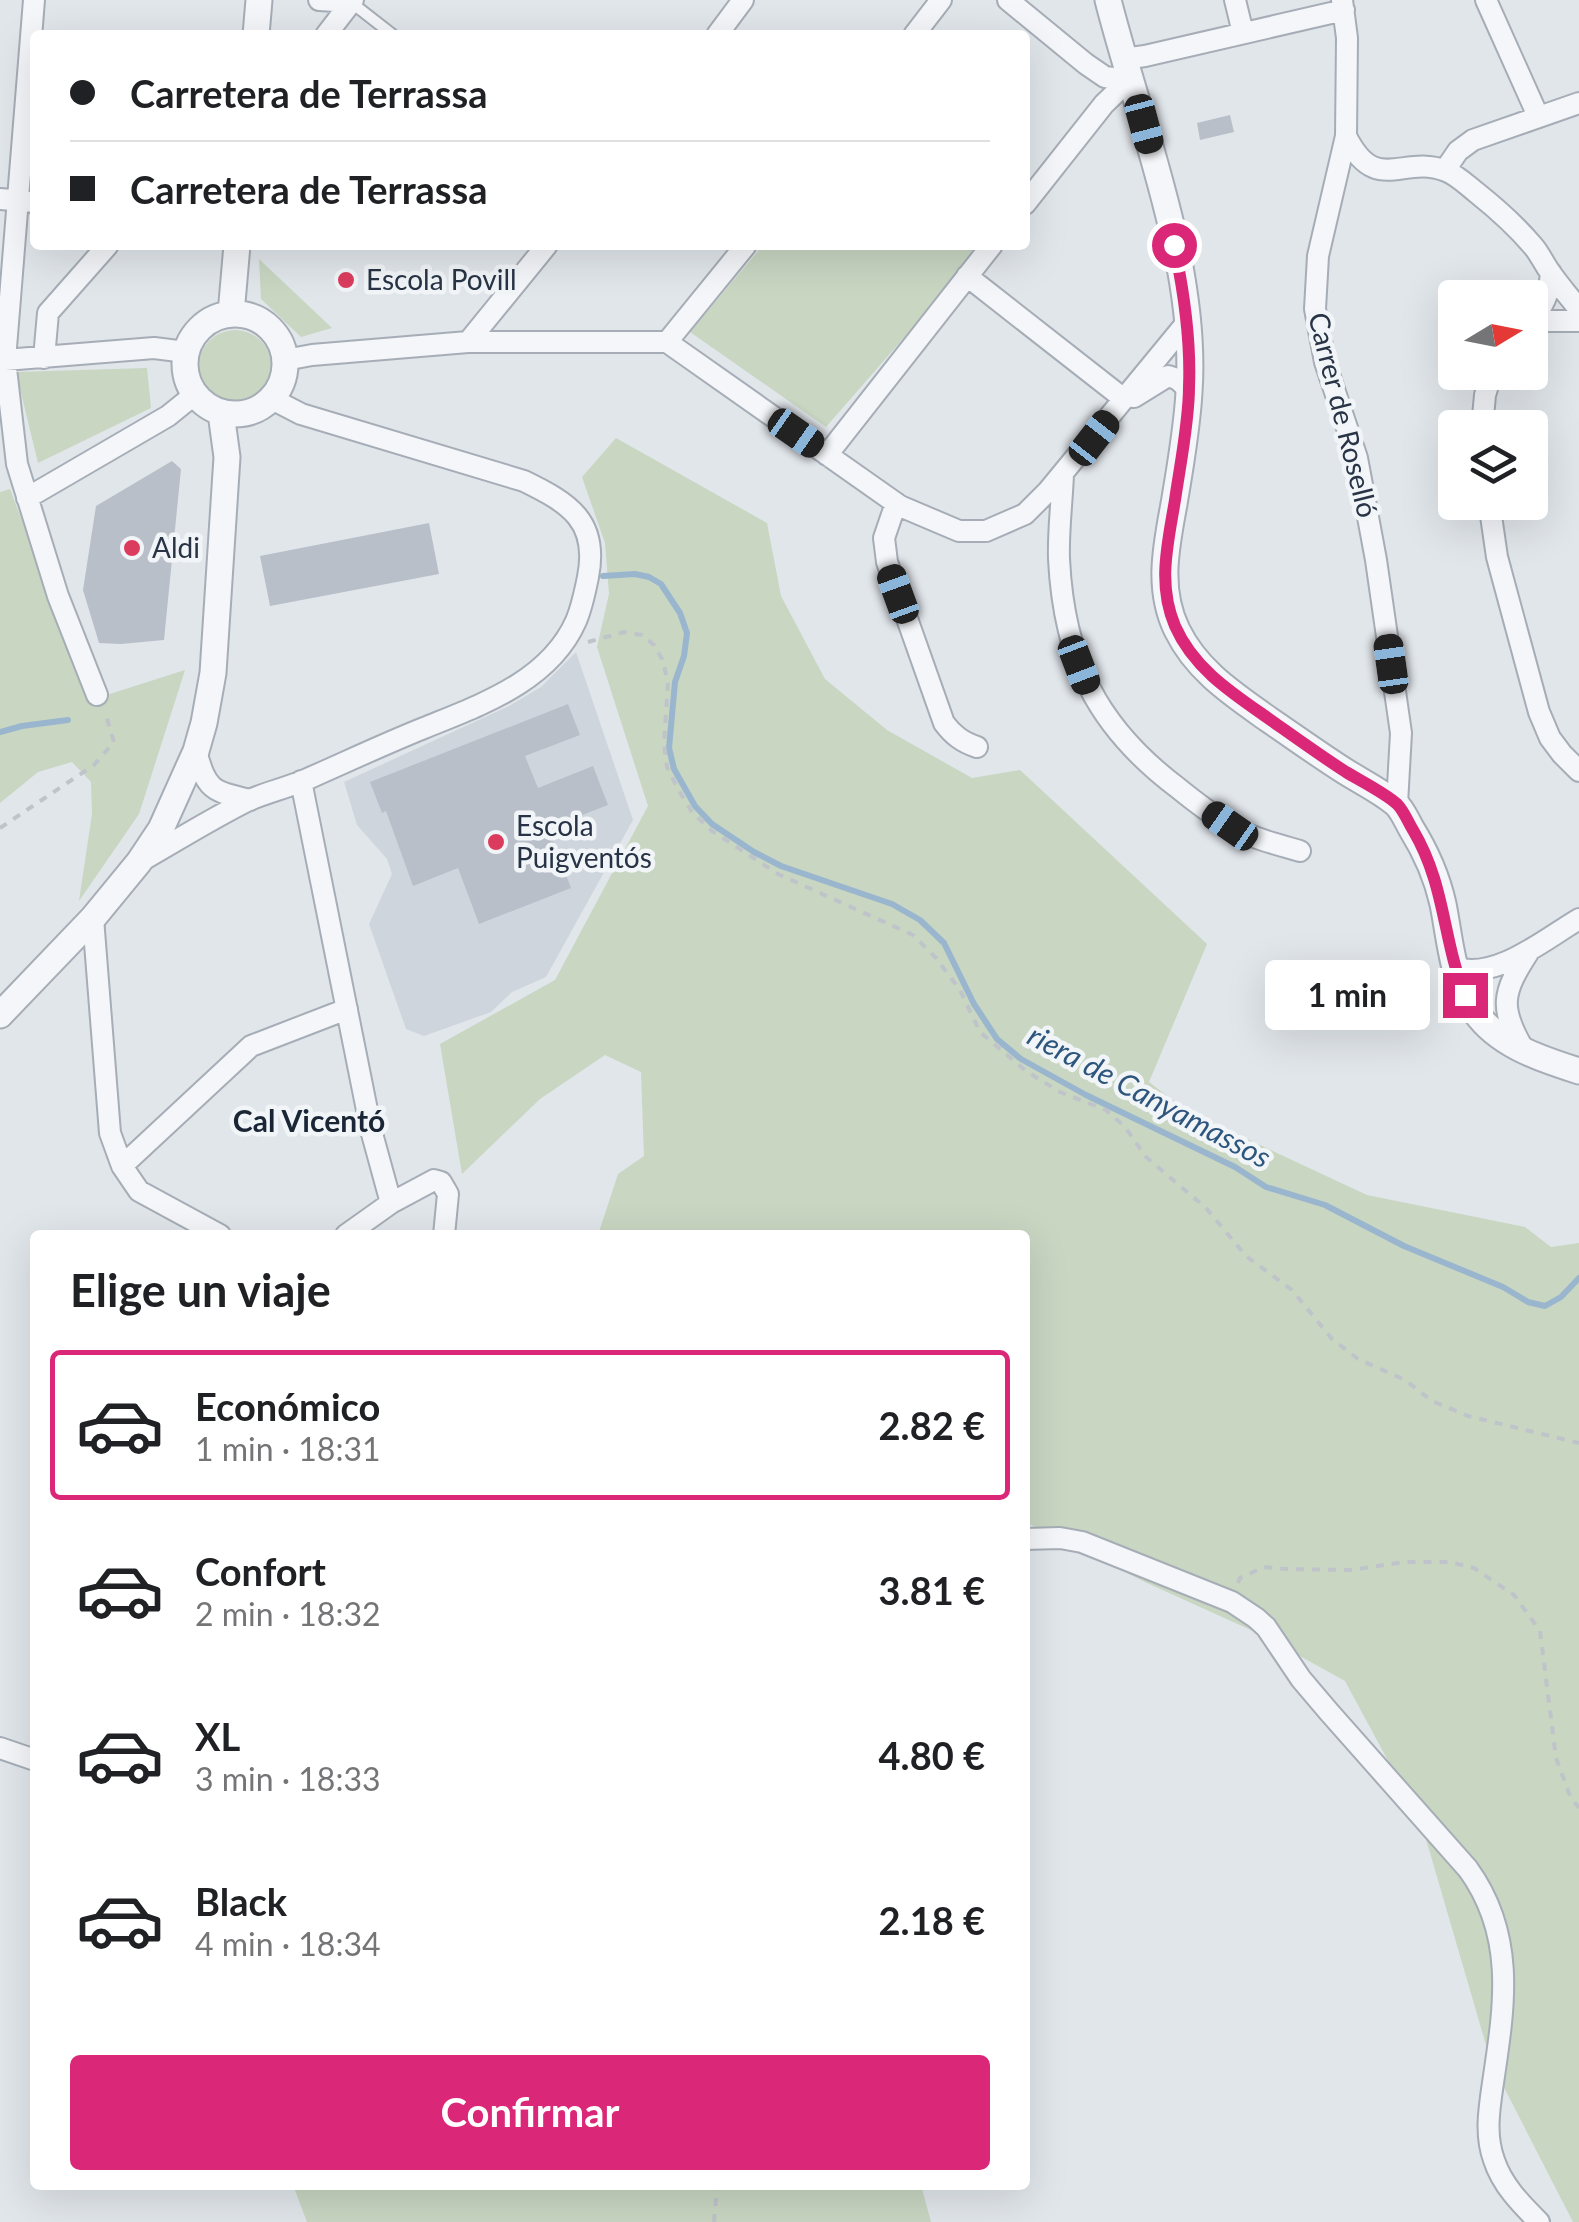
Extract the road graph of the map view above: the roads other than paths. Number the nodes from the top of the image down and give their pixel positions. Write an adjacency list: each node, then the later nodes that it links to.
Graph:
1 (34, 0): 12 (street)
2 (259, 0): 13 (street)
3 (319, 0): 9 (street)
4 (743, 0): 16 (street)
5 (941, 0): 17 (street)
6 (1108, 0): 20 (street)
7 (1235, 0): 18 (street)
8 (1486, 0): 22 (street)
9 (352, 1): 14 (street); 15 (lane)
10 (1022, 4): 20 (street)
11 (1343, 5): 18 (street); 23 (street, Carrer de Roselló)
12 (32, 30)
13 (256, 30)
14 (330, 30)
15 (387, 30)
16 (720, 30)
17 (918, 30)
18 (1242, 33): 20 (street)
19 (30, 50): 28 (street)
20 (1126, 70): 26 (street); 41 (street)
21 (1579, 103): 22 (street)
22 (1538, 116): 25 (street)
23 (1346, 136): 24 (street); 27 (street, Carrer de Roselló)
24 (1374, 169): 25 (street); 27 (street)
25 (1444, 170): 34 (street)
26 (1030, 198)
27 (1332, 198): 66 (street, Carrer de Roselló)
28 (18, 201): 47 (street)
29 (104, 250): 45 (street)
30 (236, 250): 38 (street)
31 (543, 250): 42 (street)
32 (742, 250): 43 (street)
33 (988, 250): 35 (street)
34 (1551, 273): 36 (street); 37 (street)
35 (967, 276): 51 (street); 54 (street)
36 (1548, 289)
37 (1579, 309)
38 (230, 314): 44 (street); 46 (street)
39 (1548, 321): 40 (street)
40 (1579, 321)
41 (1188, 322): 48 (street); 51 (street)
42 (468, 342): 43 (street); 46 (street)
43 (668, 342): 54 (street)
44 (186, 352): 45 (street); 49 (street)
45 (44, 358): 47 (street)
46 (285, 360): 50 (street)
47 (2, 363): 57 (street)
48 (1190, 390): 51 (street); 66 (street)
49 (194, 395): 52 (street); 57 (street)
50 (272, 399): 53 (street); 64 (street)
51 (1120, 404): 56 (street)
52 (220, 413): 53 (street); 55 (street)
53 (248, 413): 55 (street)
54 (828, 456): 58 (street)
55 (228, 457): 62 (street)
56 (1063, 474): 58 (street); 67 (street)
57 (26, 498): 60 (street)
58 (896, 504): 61 (street)
59 (1491, 520): 63 (street)
60 (97, 696)
61 (976, 747)
62 (196, 751): 65 (street); 68 (street)
63 (1579, 772)
64 (301, 781): 65 (street); 73 (street)
65 (250, 800): 68 (street)
66 (1397, 804): 72 (street)
67 (1300, 851)
68 (139, 862): 69 (street)
69 (93, 918): 74 (street); 77 (street)
70 (1579, 919): 71 (street)
71 (1532, 947): 72 (street); 75 (street)
72 (1454, 967): 75 (street)
73 (346, 1009): 77 (street); 78 (street)
74 (0, 1015)
75 (1525, 1051): 76 (street)
76 (1579, 1071)
77 (122, 1166): 79 (street)
78 (391, 1203): 80 (street); 81 (street)
79 (211, 1230)
80 (353, 1230)
81 (444, 1230)
82 (1030, 1540): 85 (street)
83 (0, 1748): 84 (street)
84 (30, 1758)
85 (1539, 2222)

